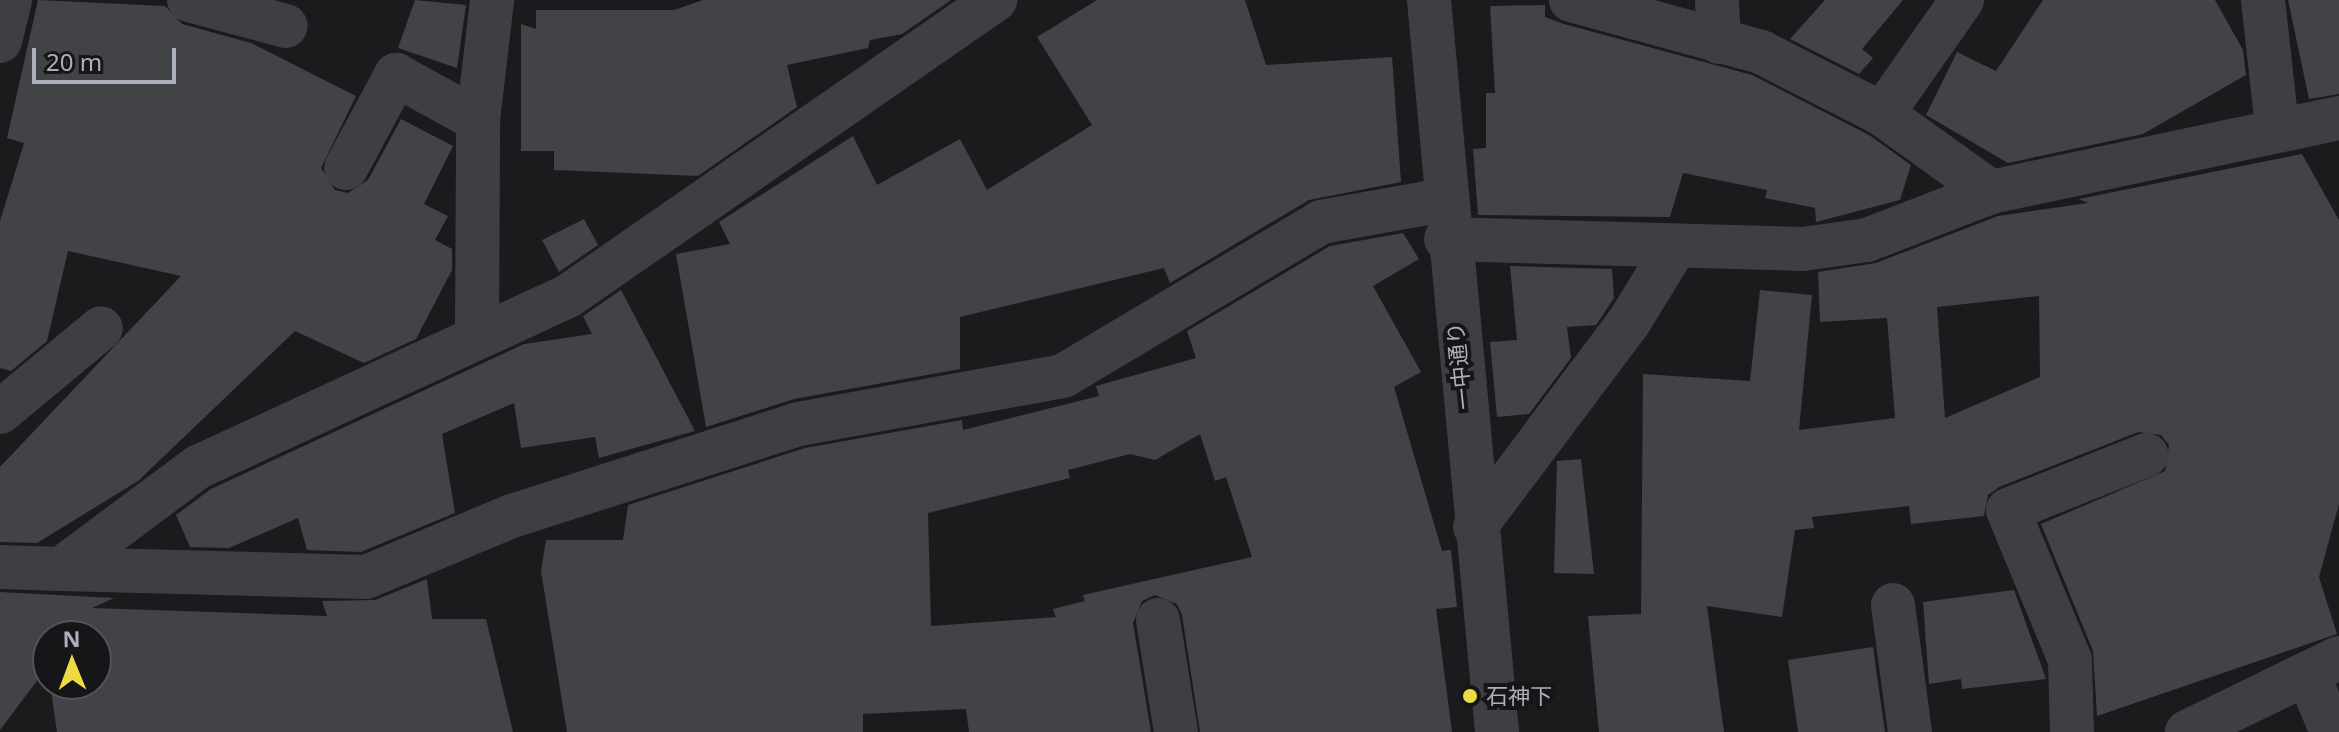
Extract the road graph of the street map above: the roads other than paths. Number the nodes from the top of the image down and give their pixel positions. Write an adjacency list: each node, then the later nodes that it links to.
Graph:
1 (10, 0): 12 (street)
2 (189, 0): 11 (street)
3 (492, 0): 15 (street)
4 (995, 0): 9 (street)
5 (1429, 0): 19 (street, 一中通り)
6 (1571, 0): 10 (street)
7 (1962, 0): 13 (street)
8 (2263, 0): 16 (street)
9 (948, 15): 22 (street)
10 (1718, 21): 13 (street)
11 (286, 26)
12 (0, 41)
13 (1882, 114): 18 (street)
14 (2339, 118): 16 (street)
15 (478, 120): 17 (street); 22 (street)
16 (2277, 127): 18 (street)
17 (346, 168)
18 (1991, 192): 20 (street)
19 (1444, 220): 20 (street); 25 (street, 一中通り); 27 (street)
20 (1675, 247): 25 (street)
21 (101, 328): 23 (street)
22 (477, 336): 27 (street)
23 (0, 417)
24 (2146, 455): 34 (street)
25 (1475, 527): 32 (street, 一中通り)
26 (0, 567): 27 (street)
27 (61, 569)
28 (1893, 605): 33 (street)
29 (1158, 620): 31 (street)
30 (2323, 666): 35 (street); 36 (street)
31 (1176, 732)
32 (1497, 732)
33 (1910, 732)
34 (2072, 732)
35 (2187, 732)
36 (2332, 732)

